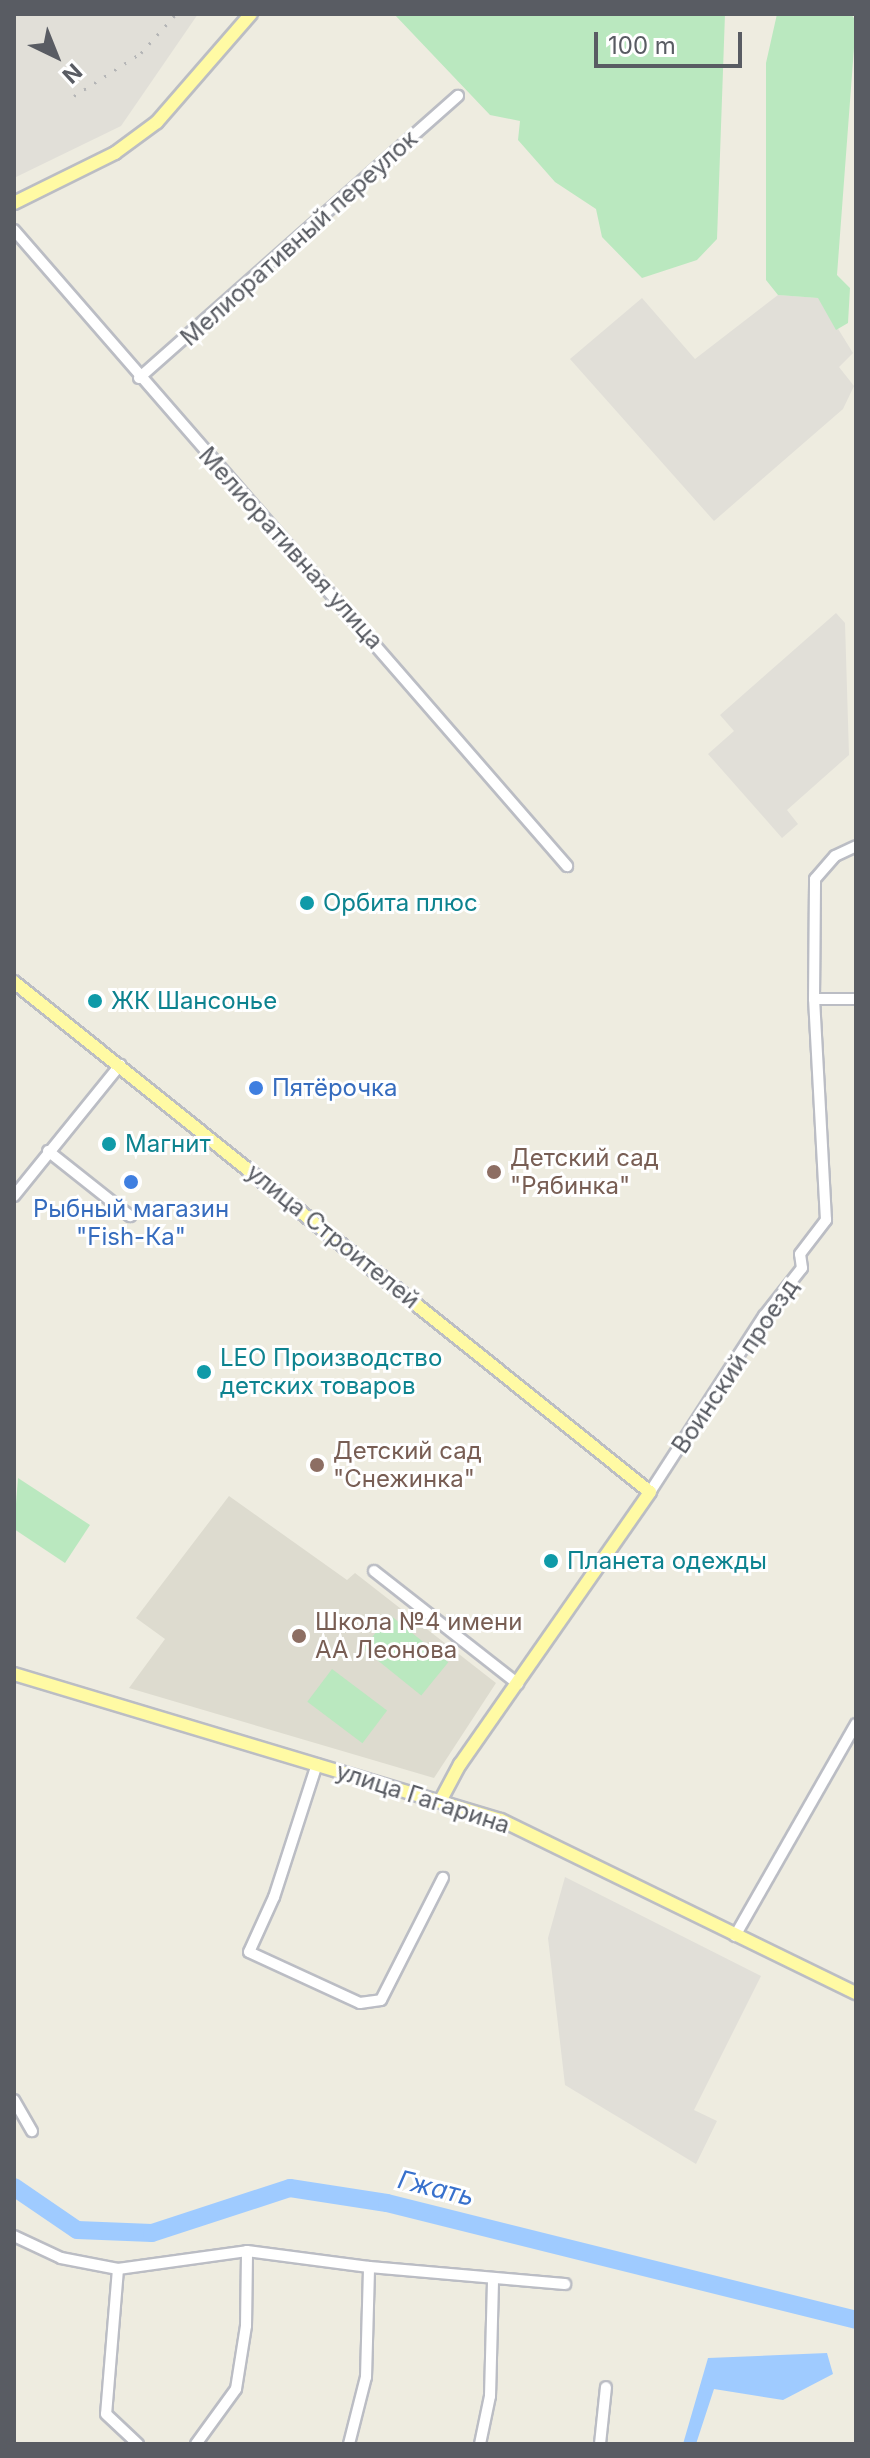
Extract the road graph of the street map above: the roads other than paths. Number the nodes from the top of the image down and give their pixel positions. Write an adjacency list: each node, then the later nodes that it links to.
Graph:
1 (251, 14): 3 (main road)
2 (458, 96): 5 (street, Мелиоративный переулок)
3 (14, 203)
4 (14, 230): 5 (street, Мелиоративная улица)
5 (139, 378): 7 (street, Мелиоративная улица)
6 (856, 846): 9 (street, Воинский проезд)
7 (567, 866)
8 (14, 982): 11 (main road, улица Строителей)
9 (814, 999): 10 (street); 15 (street, Воинский проезд)
10 (856, 999)
11 (120, 1065): 12 (street); 15 (main road, улица Строителей)
12 (48, 1151): 13 (street); 14 (street)
13 (14, 1196)
14 (130, 1216)
15 (650, 1492): 18 (main road, Воинский проезд)
16 (374, 1571): 18 (street)
17 (14, 1674): 20 (main road, улица Гагарина)
18 (518, 1684): 21 (main road, Воинский проезд)
19 (856, 1724): 23 (street)
20 (317, 1764): 21 (main road, улица Гагарина); 22 (street)
21 (442, 1798): 23 (main road, улица Гагарина)
22 (443, 1878)
23 (735, 1936): 24 (main road, улица Гагарина)
24 (856, 1993)
25 (14, 2100): 26 (street)
26 (32, 2131)
27 (14, 2236): 30 (street)
28 (247, 2251): 29 (street); 30 (street); 35 (street)
29 (369, 2267): 31 (street); 36 (street)
30 (118, 2269): 34 (street)
31 (493, 2279): 32 (street); 37 (street)
32 (565, 2284)
33 (606, 2387): 38 (street)
34 (138, 2444)
35 (196, 2444)
36 (349, 2444)
37 (480, 2444)
38 (600, 2444)

